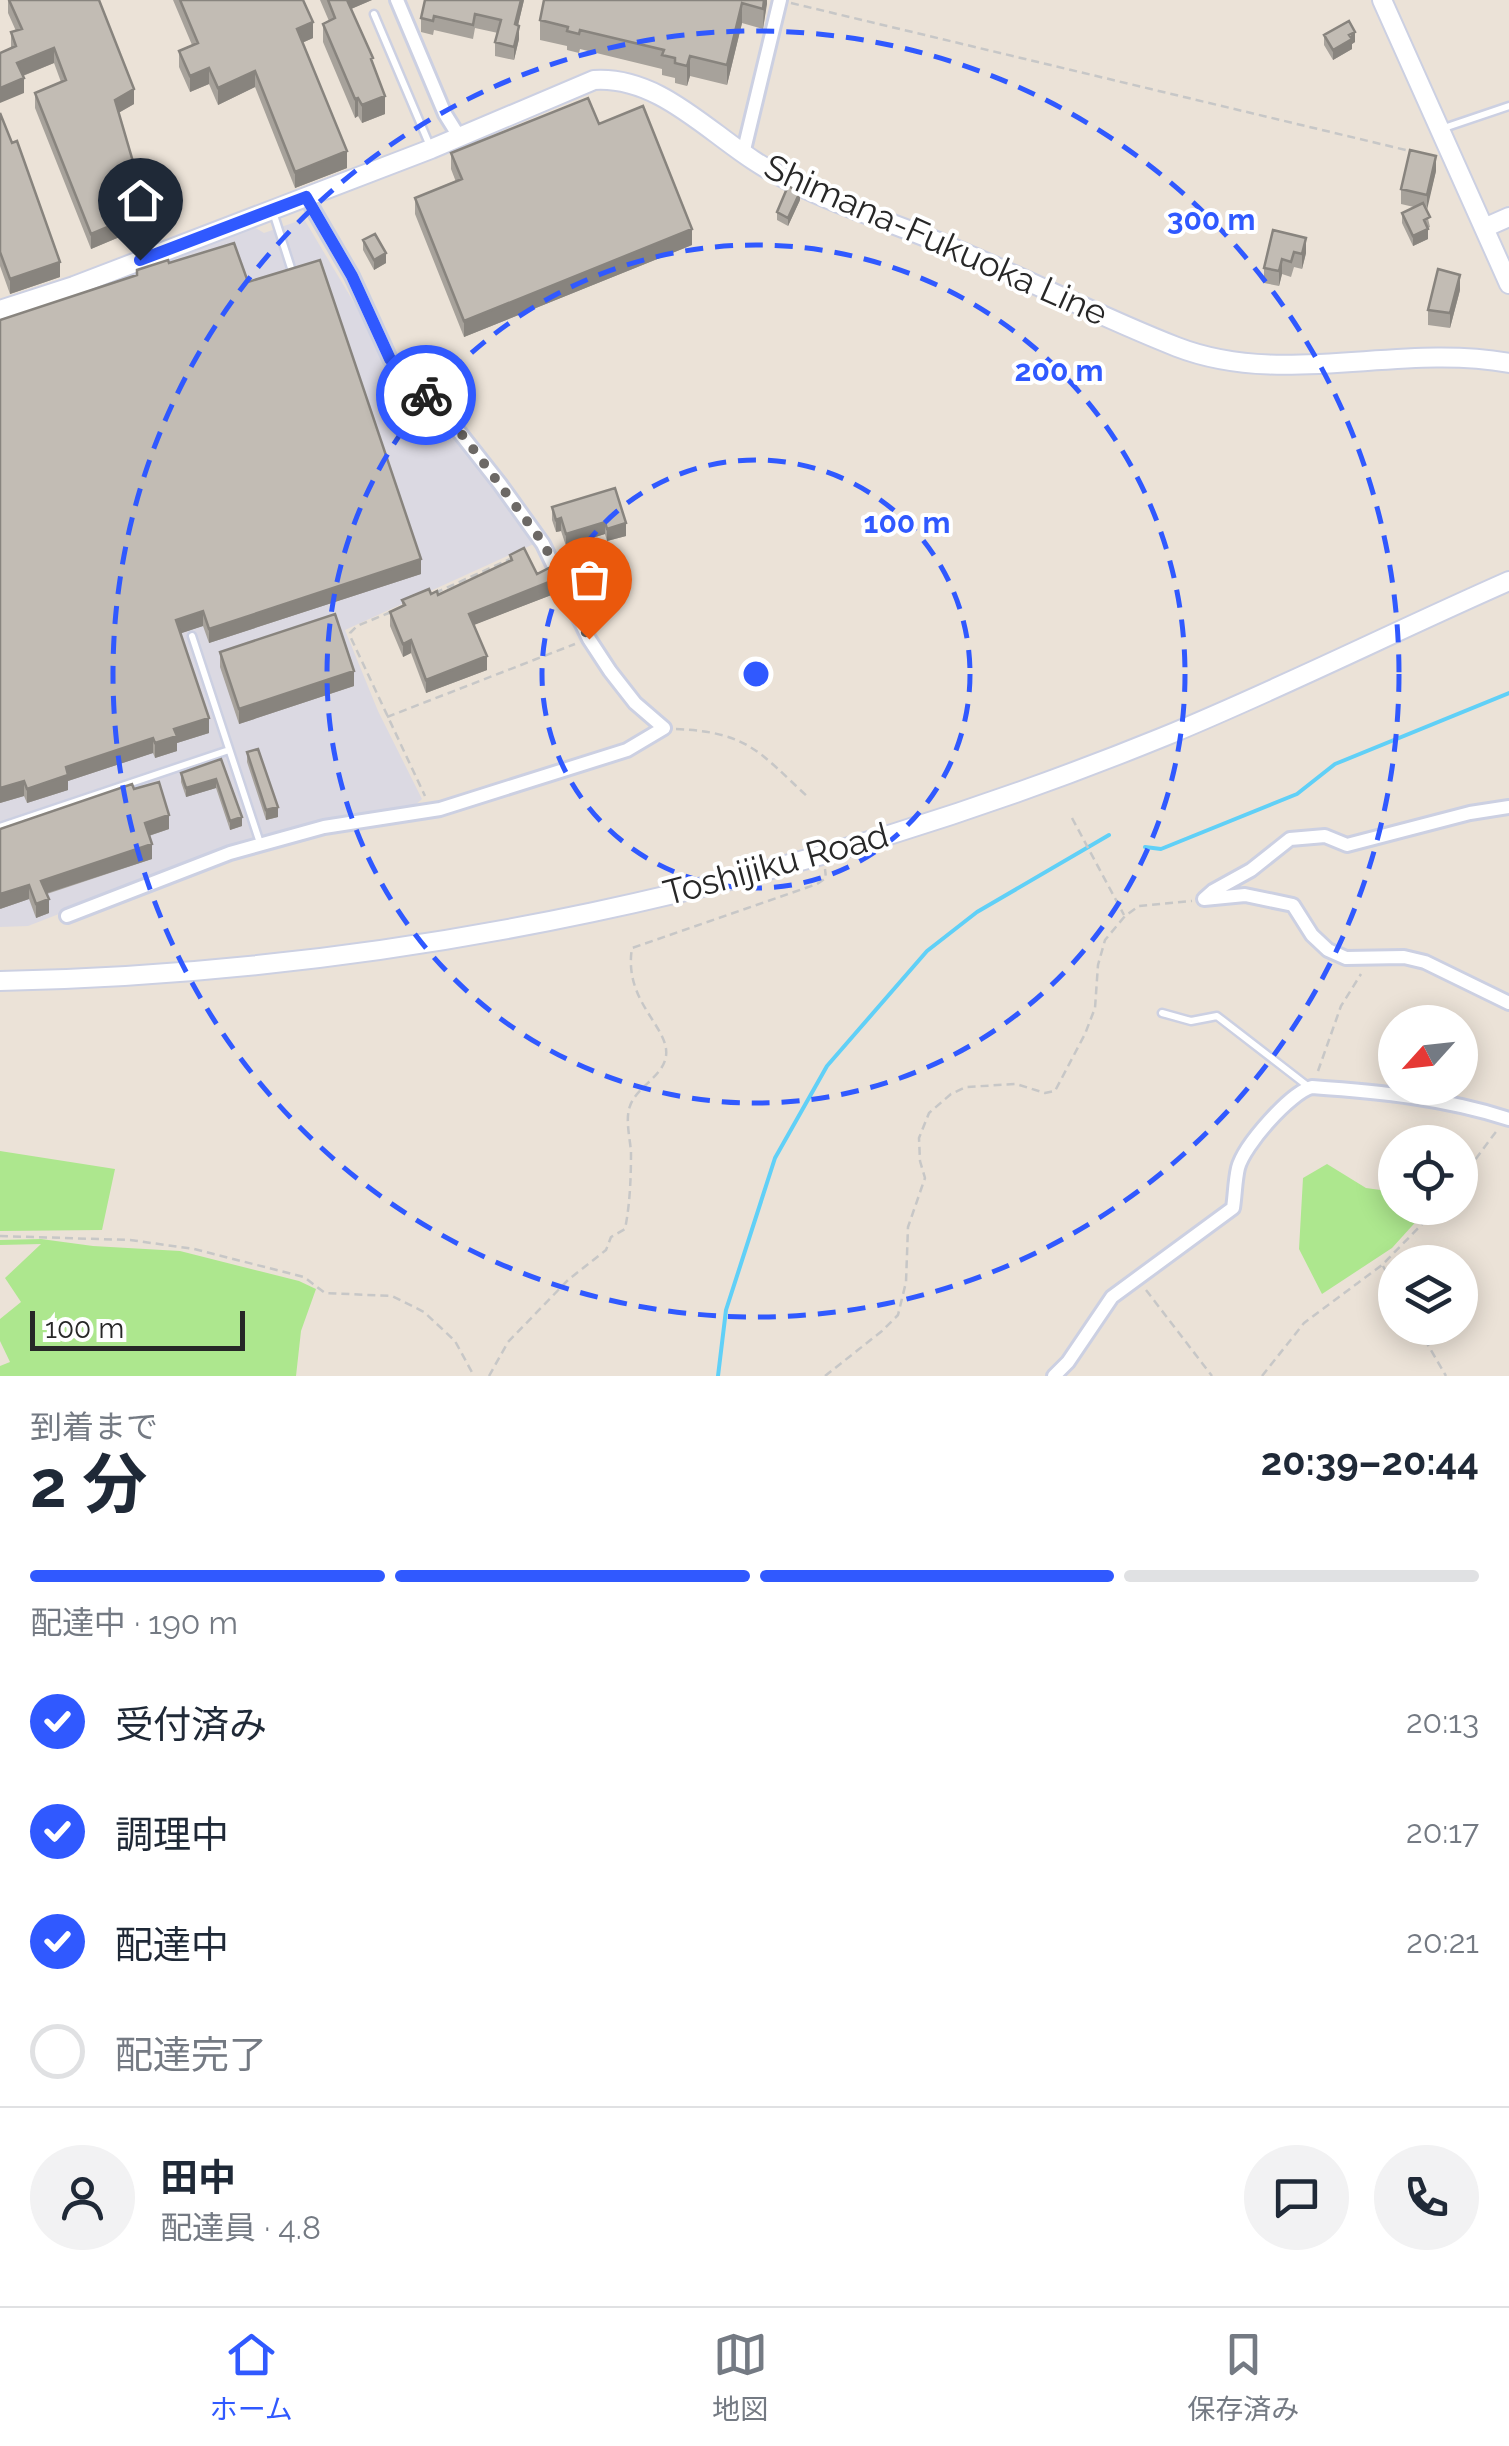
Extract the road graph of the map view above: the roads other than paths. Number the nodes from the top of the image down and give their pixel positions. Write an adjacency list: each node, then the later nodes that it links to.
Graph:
1 (397, 0): 7 (street)
2 (780, 0): 9 (street)
3 (1382, 0): 6 (main road)
4 (374, 14): 8 (lane)
5 (1509, 106): 6 (lane)
6 (1440, 129): 13 (main road)
7 (460, 138): 8 (main road, Shimana-Fukuoka Line); 9 (main road, Shimana-Fukuoka Line)
8 (431, 149): 10 (main road, Shimana-Fukuoka Line)
9 (743, 154): 17 (main road, Shimana-Fukuoka Line)
10 (306, 197): 11 (main road, Shimana-Fukuoka Line); 23 (street)
11 (272, 210): 14 (lane); 16 (main road, Shimana-Fukuoka Line)
12 (1509, 217): 13 (main road)
13 (1484, 228): 15 (main road)
14 (292, 268)
15 (1509, 284)
16 (0, 310)
17 (1509, 363)
18 (1509, 580): 25 (main road, Toshijiku Road)
19 (192, 636): 20 (lane)
20 (229, 750): 22 (lane); 23 (lane)
21 (1509, 807): 26 (street)
22 (0, 826)
23 (260, 843): 24 (street)
24 (67, 916)
25 (0, 981)
26 (1509, 1002)
27 (1162, 1013): 28 (lane)
28 (1311, 1087): 29 (street); 30 (street)
29 (1507, 1118)
30 (1054, 1376)

